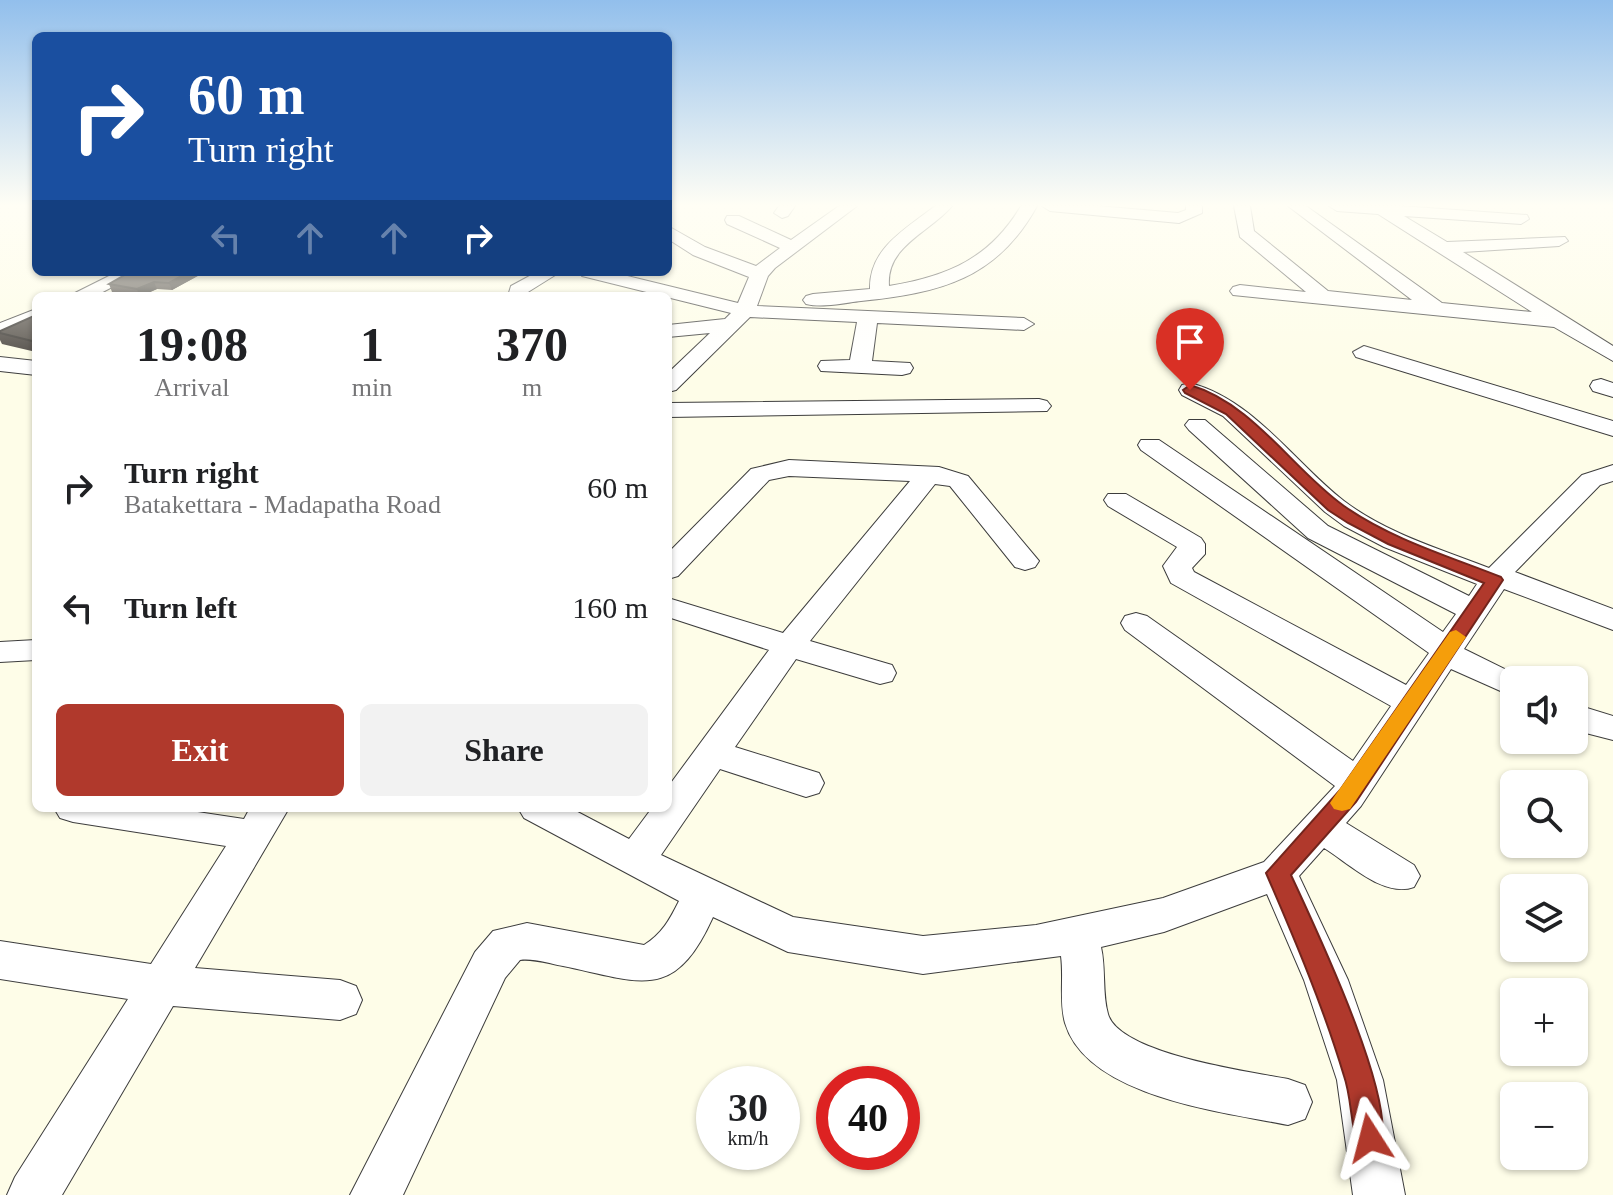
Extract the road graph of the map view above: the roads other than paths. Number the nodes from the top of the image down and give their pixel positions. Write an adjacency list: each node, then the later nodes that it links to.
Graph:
1 (727, 262): 8 (street)
2 (774, 262): 8 (street)
3 (882, 262): 12 (street)
4 (981, 262): 12 (street)
5 (1281, 262): 18 (street)
6 (1373, 262): 19 (street)
7 (1464, 262): 23 (street)
8 (759, 274): 20 (street)
9 (123, 276): 14 (street)
10 (544, 276): 15 (street)
11 (604, 276): 16 (street)
12 (880, 291): 20 (street)
13 (1240, 291): 18 (street)
14 (88, 292)
15 (518, 292)
16 (665, 292)
17 (672, 294): 20 (street)
18 (1323, 296): 19 (street)
19 (1437, 308): 23 (street)
20 (741, 312): 21 (street); 26 (street); 35 (street)
21 (868, 317): 25 (street); 32 (street)
22 (29, 318): 24 (street); 27 (street)
23 (1557, 321): 29 (street)
24 (0, 323)
25 (1024, 324)
26 (672, 330)
27 (0, 331)
28 (1364, 352): 40 (street)
29 (1613, 355)
30 (0, 364): 33 (street)
31 (829, 366): 32 (street)
32 (860, 367): 34 (street)
33 (32, 368)
34 (902, 368)
35 (673, 375)
36 (1190, 390): 47 (street)
37 (1039, 406): 38 (street)
38 (672, 410)
39 (1197, 425): 47 (street)
40 (1613, 429)
41 (1150, 445): 54 (street)
42 (1613, 473): 47 (street)
43 (939, 475): 45 (street); 46 (street); 51 (street)
44 (1117, 500): 57 (street)
45 (1025, 561)
46 (672, 566)
47 (1489, 589): 49 (street); 54 (street)
48 (672, 608): 51 (street)
49 (1613, 620)
50 (1136, 623): 62 (street)
51 (789, 646): 55 (street); 60 (street)
52 (32, 650): 53 (street)
53 (0, 652)
54 (1446, 652): 56 (street); 57 (street)
55 (880, 673)
56 (1500, 679)
57 (1411, 702): 62 (street)
58 (1588, 723): 59 (street)
59 (1613, 728)
60 (712, 753): 61 (street); 63 (street)
61 (806, 783)
62 (1357, 783): 68 (street)
63 (672, 809)
64 (127, 812): 67 (street)
65 (544, 812): 69 (street)
66 (670, 812): 69 (street)
67 (261, 822): 75 (street)
68 (1321, 826): 70 (street); 71 (street)
69 (635, 861): 72 (street)
70 (1278, 873): 73 (street); 80 (street)
71 (1400, 876)
72 (703, 893): 73 (street); 79 (street)
73 (1077, 934): 77 (street)
74 (0, 960): 75 (street)
75 (160, 985): 76 (street); 78 (street)
76 (340, 1000)
77 (1288, 1102)
78 (33, 1195)
79 (376, 1195)
80 (1379, 1195)

